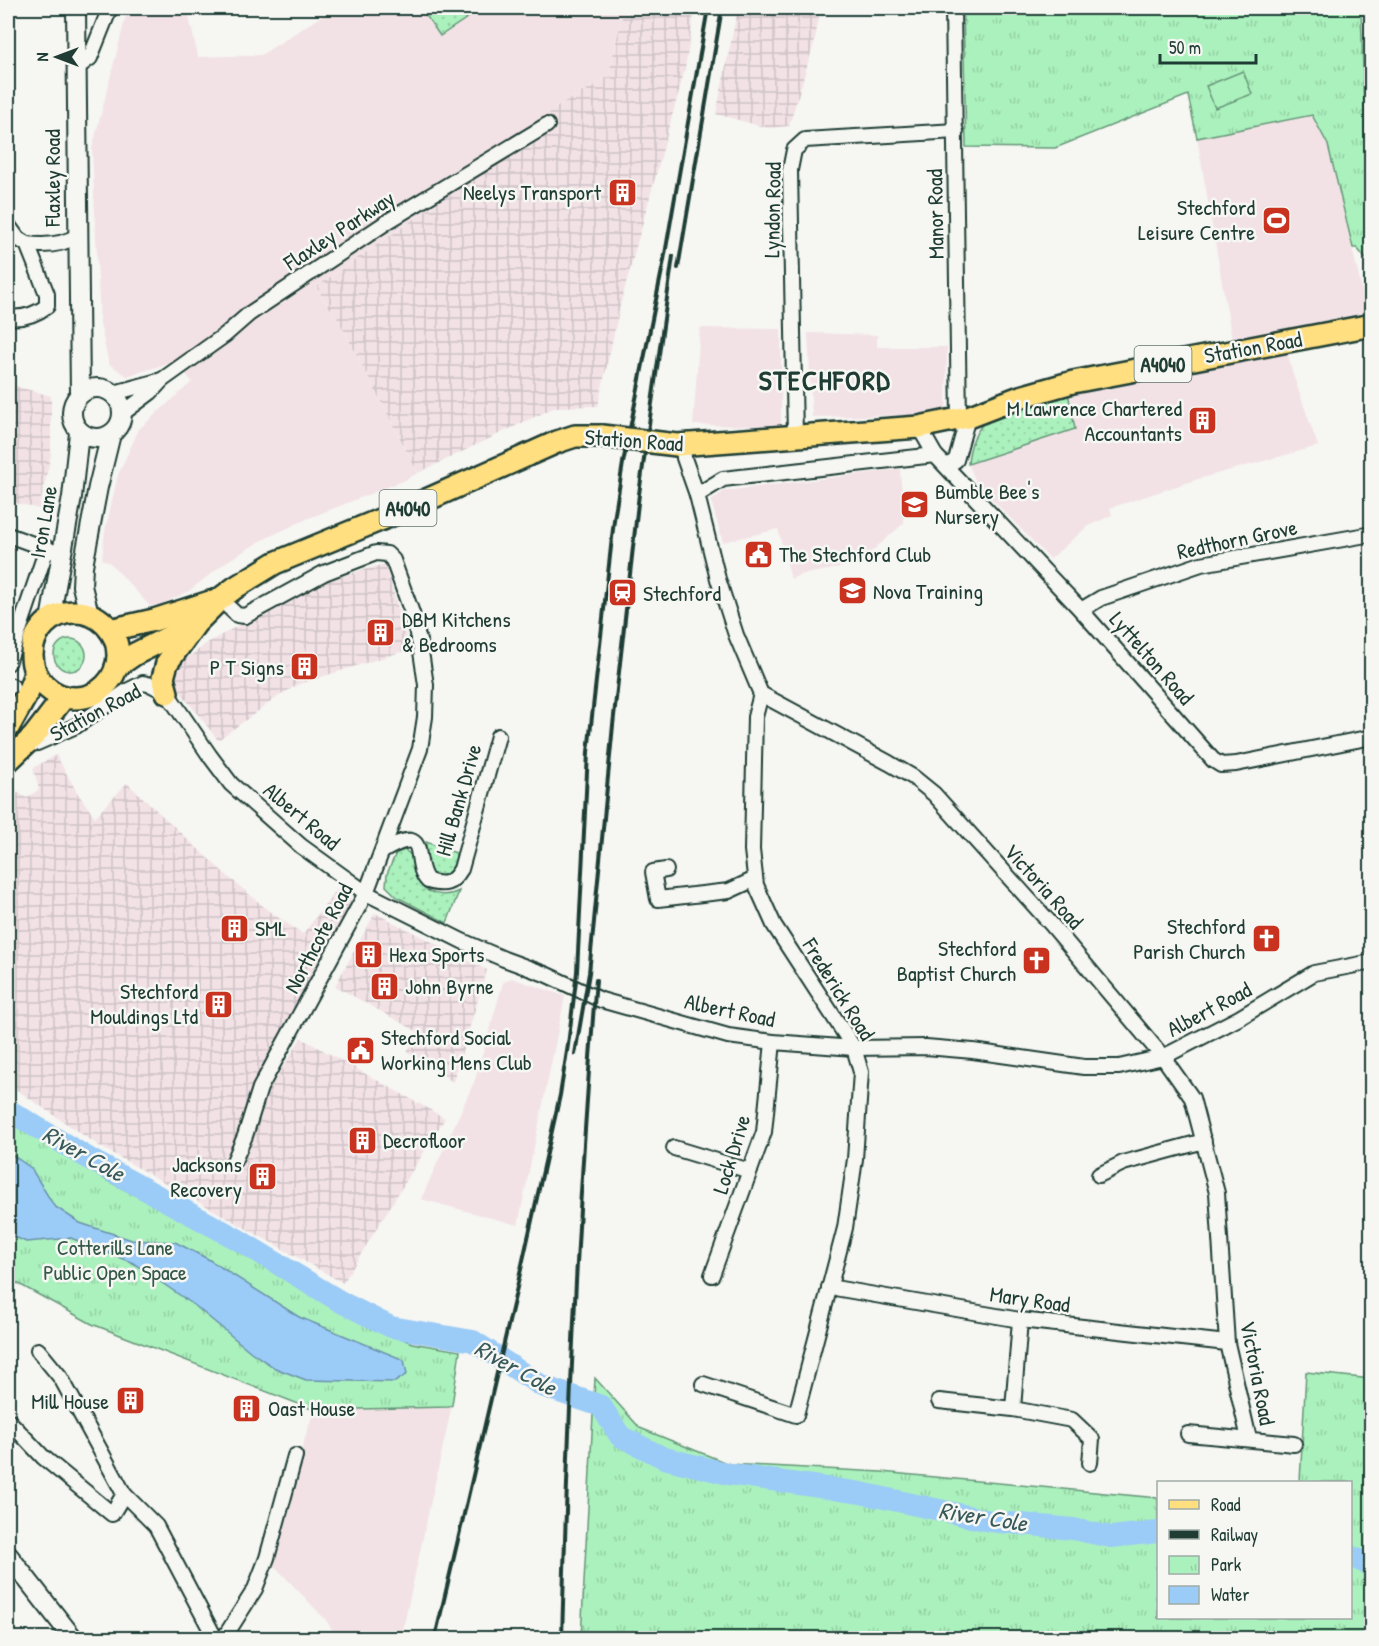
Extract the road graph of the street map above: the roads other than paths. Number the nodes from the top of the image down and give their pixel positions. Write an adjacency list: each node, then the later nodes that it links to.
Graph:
1 (76, 8): 4 (street, Flaxley Road)
2 (110, 8): 4 (street)
3 (953, 8): 6 (street, Manor Road)
4 (75, 69): 8 (street, Flaxley Road)
5 (547, 125): 13 (street, Flaxley Parkway)
6 (956, 131): 17 (street, Manor Road); 21 (street, Lyndon Road)
7 (8, 225): 9 (street)
8 (77, 236): 9 (street); 12 (street, Flaxley Road)
9 (27, 244): 10 (street)
10 (8, 317)
11 (1371, 325): 17 (main road, Station Road / A4040)
12 (80, 347): 14 (street, Flaxley Road); 15 (street, Flaxley Road)
13 (162, 380): 14 (street, Flaxley Parkway); 16 (street, Flaxley Parkway)
14 (108, 390): 15 (street); 16 (street)
15 (80, 394): 19 (street)
16 (123, 413): 20 (street)
17 (963, 418): 18 (main road, Station Road / A4040); 24 (street)
18 (919, 427): 21 (main road, Station Road / A4040); 23 (street, Lyttelton Road)
19 (79, 433): 20 (street); 28 (street, Iron Lane)
20 (111, 434): 31 (street, Iron Lane)
21 (795, 437): 22 (main road, Station Road / A4040)
22 (680, 445): 25 (street); 29 (main road, Station Road / A4040, bridge)
23 (935, 455): 24 (street, Lyttelton Road); 25 (street)
24 (947, 466): 30 (street, Lyttelton Road)
25 (697, 495): 39 (street)
26 (1371, 534): 30 (street, Redthorn Grove)
27 (8, 535): 28 (street)
28 (55, 552): 32 (street, Iron Lane); 35 (street)
29 (220, 599): 33 (main road, Station Road / A4040); 34 (main road, A4040); 46 (street, Northcote Road)
30 (1081, 610): 43 (street, Lyttelton Road)
31 (89, 614): 32 (main road); 34 (main road)
32 (50, 620): 37 (main road)
33 (196, 623): 36 (main road, A4040); 38 (main road, Station Road / A4040)
34 (110, 630): 36 (main road)
35 (8, 663)
36 (116, 667): 40 (main road)
37 (36, 674): 40 (main road); 41 (main road)
38 (167, 693): 44 (street, Station Road); 49 (street, Albert Road)
39 (761, 694): 48 (street, Frederick Road); 53 (street, Victoria Road)
40 (63, 697): 44 (main road)
41 (8, 728)
42 (498, 736): 46 (street, Hill Bank Drive)
43 (1371, 736)
44 (31, 744): 45 (main road, Station Road)
45 (8, 761)
46 (383, 851): 49 (street, Northcote Road)
47 (666, 870): 48 (street)
48 (755, 879): 52 (street, Frederick Road)
49 (366, 893): 51 (street, Albert Road); 56 (street, Northcote Road)
50 (1371, 962): 53 (street, Albert Road)
51 (773, 1042): 52 (street, Albert Road); 57 (street, Lock Drive)
52 (854, 1048): 53 (street, Albert Road); 60 (street, Frederick Road)
53 (1163, 1057): 54 (street, Victoria Road)
54 (1204, 1141): 58 (street); 62 (street, Victoria Road)
55 (674, 1148): 57 (street)
56 (234, 1161)
57 (750, 1171): 59 (street, Lock Drive)
58 (1099, 1175)
59 (712, 1275)
60 (829, 1287): 61 (street, Mary Road); 64 (street, Frederick Road)
61 (1020, 1320): 62 (street, Mary Road); 66 (street)
62 (1227, 1343): 69 (street, Victoria Road)
63 (39, 1350): 73 (street)
64 (703, 1384)
65 (939, 1401): 66 (street)
66 (1012, 1409): 72 (street)
67 (8, 1420): 73 (street)
68 (1188, 1434): 69 (street, Victoria Road)
69 (1249, 1439): 70 (street, Victoria Road)
70 (1294, 1444)
71 (296, 1456): 75 (street)
72 (1090, 1462)
73 (124, 1494): 77 (street)
74 (8, 1555): 76 (street)
75 (229, 1636)
76 (73, 1638)
77 (215, 1638)

